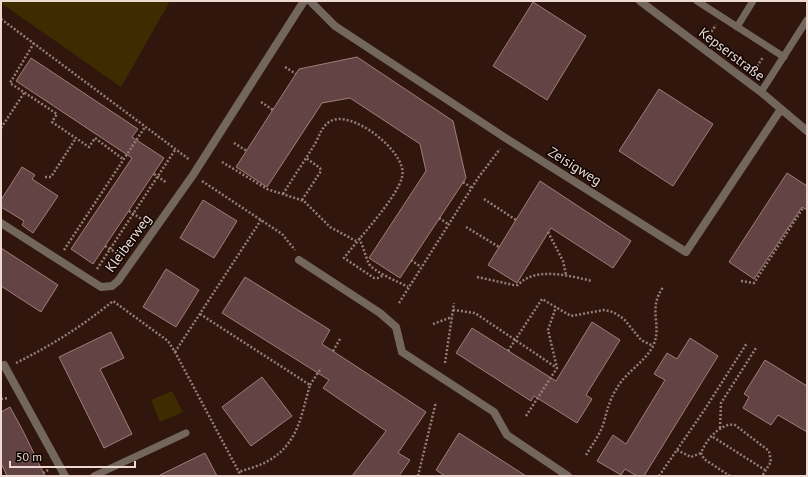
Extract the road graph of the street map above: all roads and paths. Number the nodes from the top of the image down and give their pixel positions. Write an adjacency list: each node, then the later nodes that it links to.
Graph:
1 (304, 1): 30 (street, Kleiberweg)
2 (310, 1): 23 (street, Zeisigweg)
3 (640, 1): 15 (street, Kepserstraße)
4 (697, 1): 9 (lane)
5 (754, 1): 9 (lane)
6 (2, 20): 8 (path); 10 (path)
7 (807, 20): 11 (lane)
8 (1, 24)
9 (737, 27): 11 (lane)
10 (34, 44): 14 (path); 19 (path)
11 (784, 57): 15 (lane)
12 (285, 67): 13 (path)
13 (296, 74)
14 (24, 92): 20 (path); 22 (path)
15 (761, 92): 17 (street, Kepserstraße)
16 (261, 102): 18 (path)
17 (781, 109): 21 (street, Kepserstraße); 23 (street, Zeisigweg)
18 (273, 110)
19 (145, 127): 25 (path); 28 (path)
20 (1, 128)
21 (807, 131)
22 (76, 138): 28 (path); 33 (path)
23 (507, 139): 37 (path)
24 (234, 143): 26 (path)
25 (175, 150): 30 (path); 34 (path)
26 (246, 151)
27 (306, 158): 38 (path); 40 (path); 52 (path)
28 (123, 159): 58 (path)
29 (222, 162): 38 (path)
30 (198, 166): 32 (street, Kleiberweg)
31 (154, 174): 34 (path)
32 (193, 175): 46 (path); 58 (street, Kleiberweg)
33 (45, 177)
34 (158, 177): 36 (path); 43 (path)
35 (463, 182): 37 (path)
36 (167, 183)
37 (472, 188): 49 (path)
38 (284, 194): 40 (path)
39 (484, 199): 47 (path)
40 (302, 200): 53 (path)
41 (803, 208): 67 (path)
42 (129, 211): 43 (path)
43 (134, 214): 45 (path); 56 (path)
44 (439, 218): 49 (path)
45 (143, 220)
46 (261, 220): 59 (path); 74 (path)
47 (516, 220)
48 (1, 223): 58 (street, Kleiberweg)
49 (448, 224): 61 (path)
50 (466, 227): 55 (path)
51 (548, 232): 64 (path)
52 (359, 238): 53 (path); 63 (path)
53 (356, 241): 63 (path)
54 (106, 246): 56 (path)
55 (499, 247)
56 (111, 250): 57 (path); 62 (path)
57 (120, 255)
58 (58, 259)
59 (299, 260): 106 (street)
60 (411, 260): 61 (path)
61 (421, 267): 68 (path)
62 (98, 270)
63 (384, 275): 68 (path)
64 (566, 275): 65 (path); 66 (path)
65 (477, 277)
66 (592, 281)
67 (741, 281)
68 (408, 287): 70 (path)
69 (662, 287): 80 (path)
70 (399, 303)
71 (454, 303): 73 (path)
72 (556, 307): 78 (path); 80 (path); 88 (path)
73 (453, 310): 75 (path); 78 (path)
74 (200, 314): 84 (path); 89 (path)
75 (452, 316): 76 (path); 85 (path)
76 (433, 324)
77 (340, 339): 82 (path)
78 (516, 339): 83 (path); 88 (path)
79 (747, 343): 95 (path)
80 (654, 346): 97 (path)
81 (756, 348): 92 (path)
82 (333, 351)
83 (508, 351)
84 (175, 352): 86 (path); 100 (path)
85 (445, 363)
86 (5, 366): 102 (street)
87 (321, 368): 89 (path)
88 (557, 368): 91 (path)
89 (310, 385): 100 (path)
90 (436, 402): 105 (path)
91 (526, 416)
92 (720, 428): 94 (path); 99 (path)
93 (186, 433): 103 (lane)
94 (712, 437): 96 (path); 99 (path)
95 (677, 450): 96 (path); 107 (path)
96 (701, 453): 108 (path)
97 (586, 455)
98 (48, 470): 101 (path)
99 (765, 470): 109 (path)
100 (238, 472): 104 (path)
101 (43, 473)
102 (65, 476)
103 (94, 476)
104 (241, 476)
105 (418, 476)
106 (568, 476)
107 (659, 476)
108 (730, 476)
109 (762, 476)

